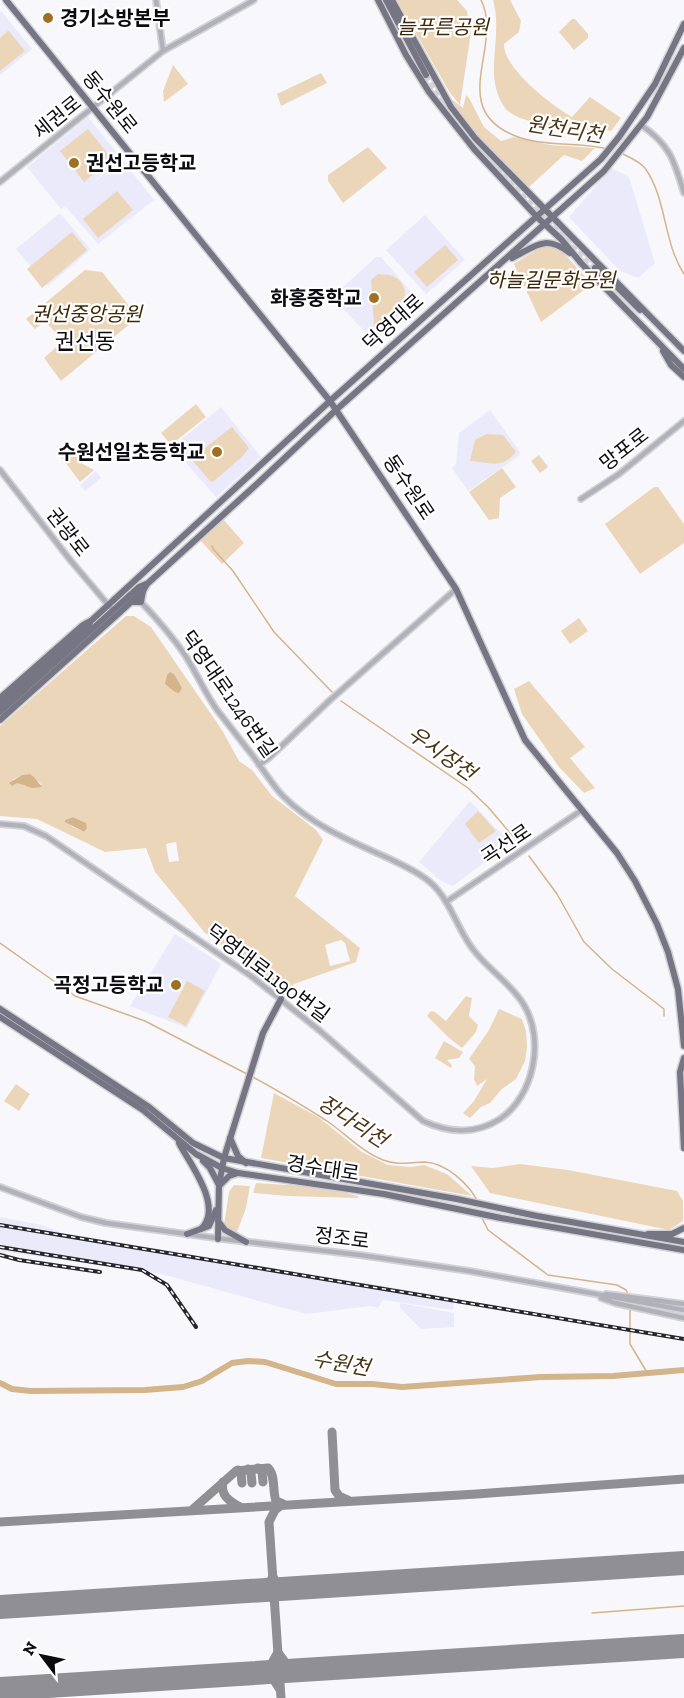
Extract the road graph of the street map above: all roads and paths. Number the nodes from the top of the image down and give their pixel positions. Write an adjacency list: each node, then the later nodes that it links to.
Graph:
1 (6, 0): 11 (main road, 동수원로)
2 (156, 0): 9 (street)
3 (254, 0): 9 (street, 세권로)
4 (378, 0): 16 (main road)
5 (386, 0): 10 (main road)
6 (392, 0): 15 (main road)
7 (684, 24): 15 (main road, 덕영대로)
8 (684, 48): 12 (main road, 덕영대로)
9 (163, 51): 11 (street, 세권로)
10 (426, 75)
11 (93, 108): 13 (street, 세권로); 27 (main road, 동수원로)
12 (641, 124): 14 (street); 17 (main road, 덕영대로)
13 (0, 182)
14 (684, 193)
15 (546, 210): 16 (main road, 덕영대로); 17 (main road)
16 (537, 217): 18 (main road); 27 (main road, 덕영대로)
17 (554, 218): 18 (main road, 덕영대로); 22 (main road)
18 (545, 225): 19 (main road, 덕영대로); 20 (main road)
19 (503, 262): 20 (main road); 28 (main road, 덕영대로)
20 (580, 263): 21 (main road)
21 (657, 341): 25 (main road); 26 (main road)
22 (684, 351)
23 (684, 356): 24 (main road)
24 (684, 364)
25 (684, 369)
26 (684, 377)
27 (330, 400): 28 (main road, 동수원로); 36 (main road, 덕영대로)
28 (336, 410): 32 (main road, 덕영대로); 33 (main road, 동수원로)
29 (684, 421): 31 (street, 망포로)
30 (0, 470): 36 (street, 권광로)
31 (581, 499)
32 (145, 587): 34 (main road, 덕영대로); 35 (main road); 37 (main road, 덕영대로)
33 (456, 589): 44 (street); 45 (main road, 동수원로)
34 (131, 602): 35 (main road); 43 (main road, 덕영대로)
35 (141, 603): 44 (street, 덕영대로1246번길)
36 (108, 604): 37 (street, 권광로); 38 (main road, 덕영대로)
37 (114, 611): 39 (main road, 덕영대로)
38 (92, 620): 39 (main road, 덕영대로); 40 (main road, 덕영대로)
39 (42, 672): 41 (main road); 42 (main road)
40 (0, 698)
41 (0, 705)
42 (0, 712)
43 (0, 720)
44 (259, 765): 47 (street, 덕영대로1246번길)
45 (582, 810): 47 (street, 곡선로); 51 (main road, 동수원로)
46 (0, 824): 48 (street, 덕영대로1190번길)
47 (446, 902): 53 (street, 덕영대로1246번길)
48 (281, 999): 53 (street, 덕영대로1190번길); 55 (main road)
49 (0, 1009): 58 (main road, 경수대로)
50 (0, 1017): 54 (main road, 경수대로)
51 (684, 1046)
52 (684, 1058): 56 (main road)
53 (511, 1112)
54 (176, 1138): 57 (main road, 경수대로); 67 (main road)
55 (230, 1138): 58 (main road); 59 (main road)
56 (684, 1148)
57 (199, 1156): 60 (main road, 경수대로); 62 (main road)
58 (224, 1158): 59 (main road, 경수대로); 60 (main road)
59 (247, 1164): 69 (main road, 경수대로)
60 (222, 1168): 61 (main road, 경수대로); 62 (main road)
61 (238, 1173): 62 (main road); 73 (main road, 경수대로)
62 (219, 1185): 64 (main road)
63 (0, 1187): 68 (street, 정조로)
64 (219, 1204): 65 (main road); 67 (main road)
65 (218, 1221): 70 (main road); 71 (main road)
66 (684, 1228): 69 (main road)
67 (201, 1229): 68 (main road)
68 (187, 1234): 70 (street, 정조로)
69 (634, 1234): 72 (main road, 경수대로)
70 (218, 1239): 71 (street, 정조로)
71 (246, 1242): 74 (street, 정조로)
72 (684, 1242)
73 (684, 1250)
74 (633, 1301): 75 (street); 76 (street, 정조로); 77 (street)
75 (684, 1304)
76 (684, 1310)
77 (684, 1318)

